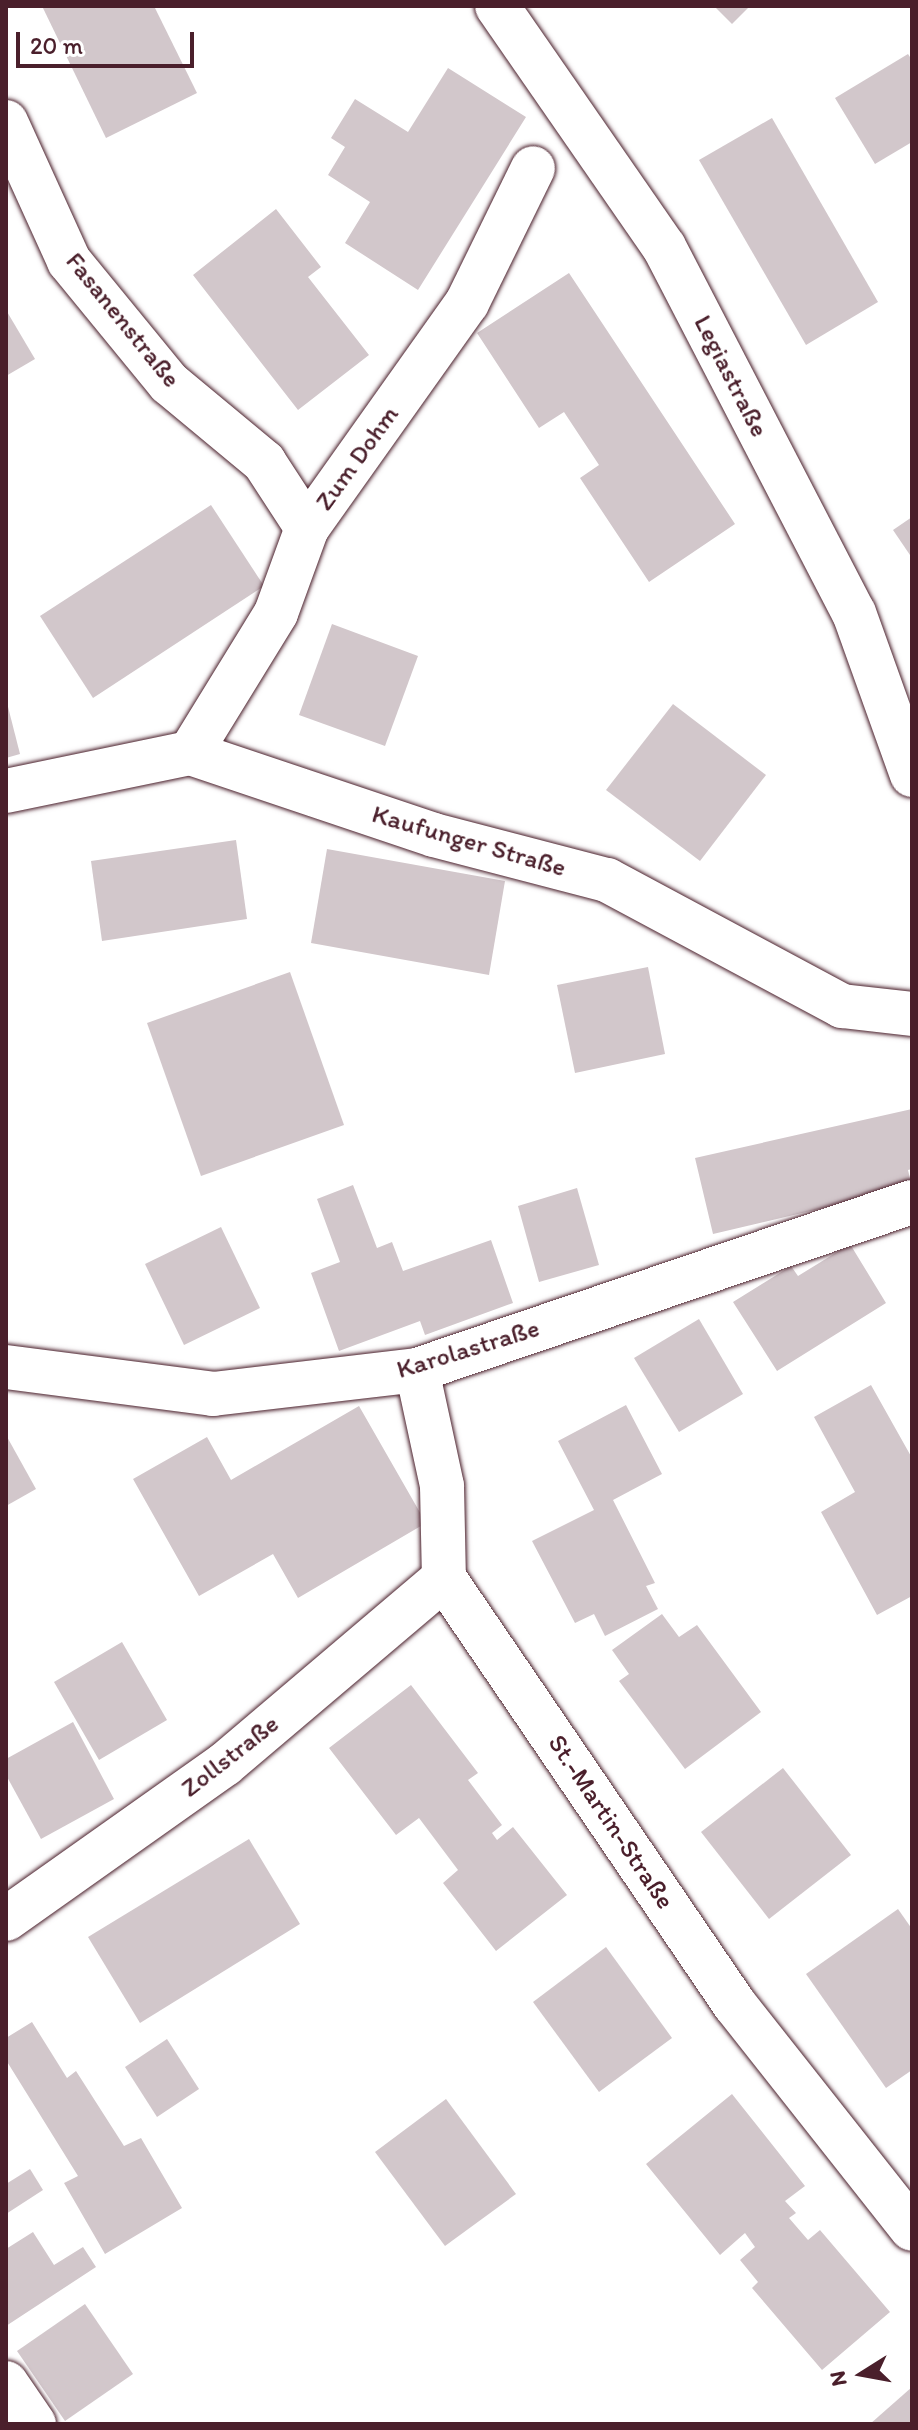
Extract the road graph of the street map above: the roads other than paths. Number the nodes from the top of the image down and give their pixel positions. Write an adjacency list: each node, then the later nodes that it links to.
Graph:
1 (518, 13): 6 (street, Legiastraße)
2 (6, 122): 4 (street, Fasanenstraße)
3 (533, 168): 4 (street, Zum Dohm)
4 (307, 528): 5 (street, Zum Dohm)
5 (190, 753): 7 (street); 8 (street, Kaufunger Straße)
6 (912, 775)
7 (6, 791)
8 (912, 1014)
9 (912, 1202): 11 (street, Karolastraße)
10 (6, 1367): 11 (street, Karolastraße)
11 (417, 1370): 12 (street)
12 (444, 1578): 13 (street, Zollstraße); 14 (street, St.-Martin-Straße)
13 (6, 1919)
14 (912, 2229)
15 (6, 2383): 16 (street)
16 (34, 2424)

